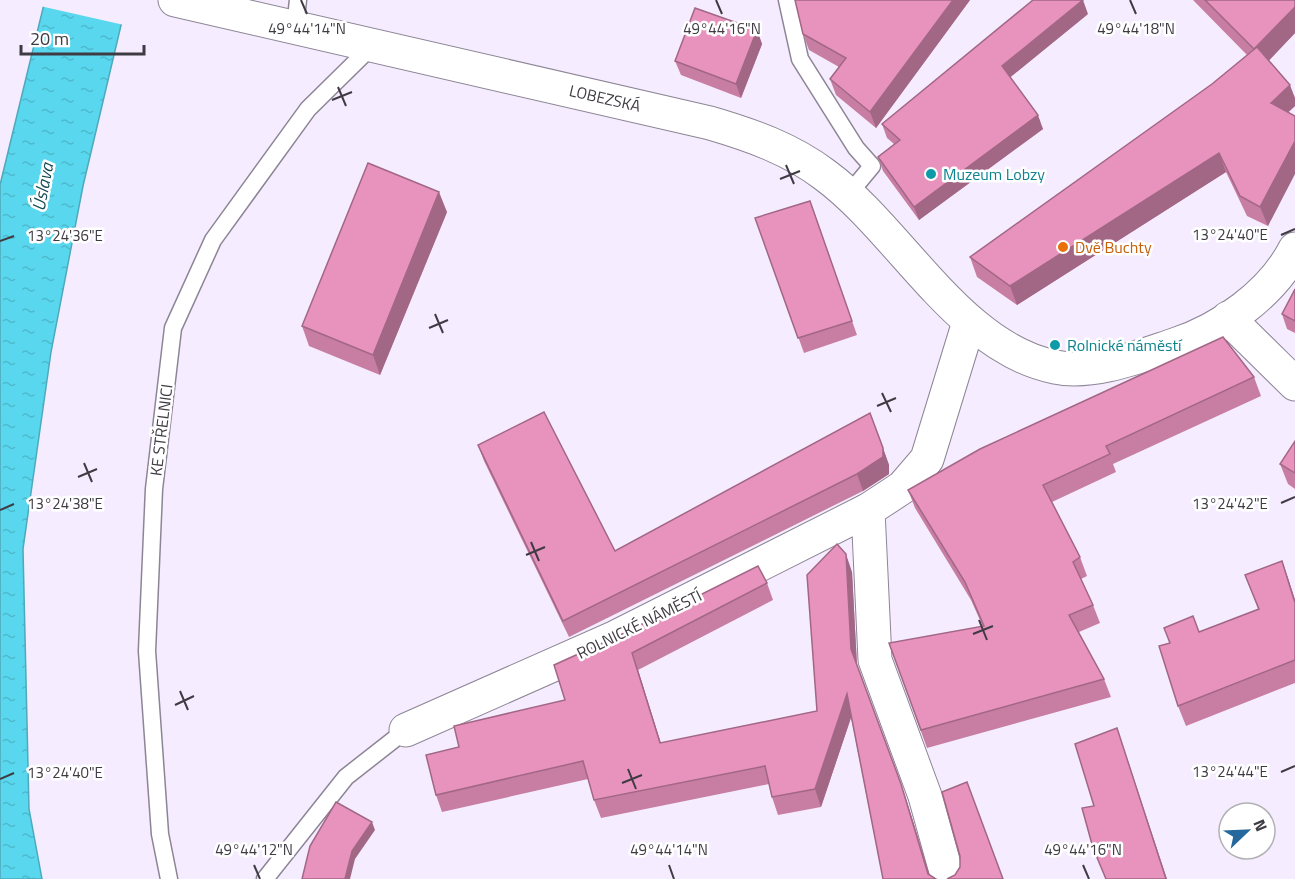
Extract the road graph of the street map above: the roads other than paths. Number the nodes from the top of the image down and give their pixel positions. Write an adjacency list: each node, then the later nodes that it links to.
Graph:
1 (175, 0): 3 (street, LOBEZSKÁ)
2 (787, 0): 5 (lane)
3 (288, 16): 4 (street, LOBEZSKÁ)
4 (372, 45): 5 (street, LOBEZSKÁ); 12 (lane, KE STŘELNICI)
5 (848, 195): 8 (street, LOBEZSKÁ)
6 (1295, 249): 7 (street)
7 (1228, 318): 8 (street); 9 (street)
8 (969, 322): 10 (street, ROLNICKÉ NÁMĚSTÍ)
9 (1295, 384)
10 (868, 510): 11 (street, ROLNICKÉ NÁMĚSTÍ); 14 (street)
11 (406, 730): 13 (lane)
12 (169, 879)
13 (265, 879)
14 (948, 879)

